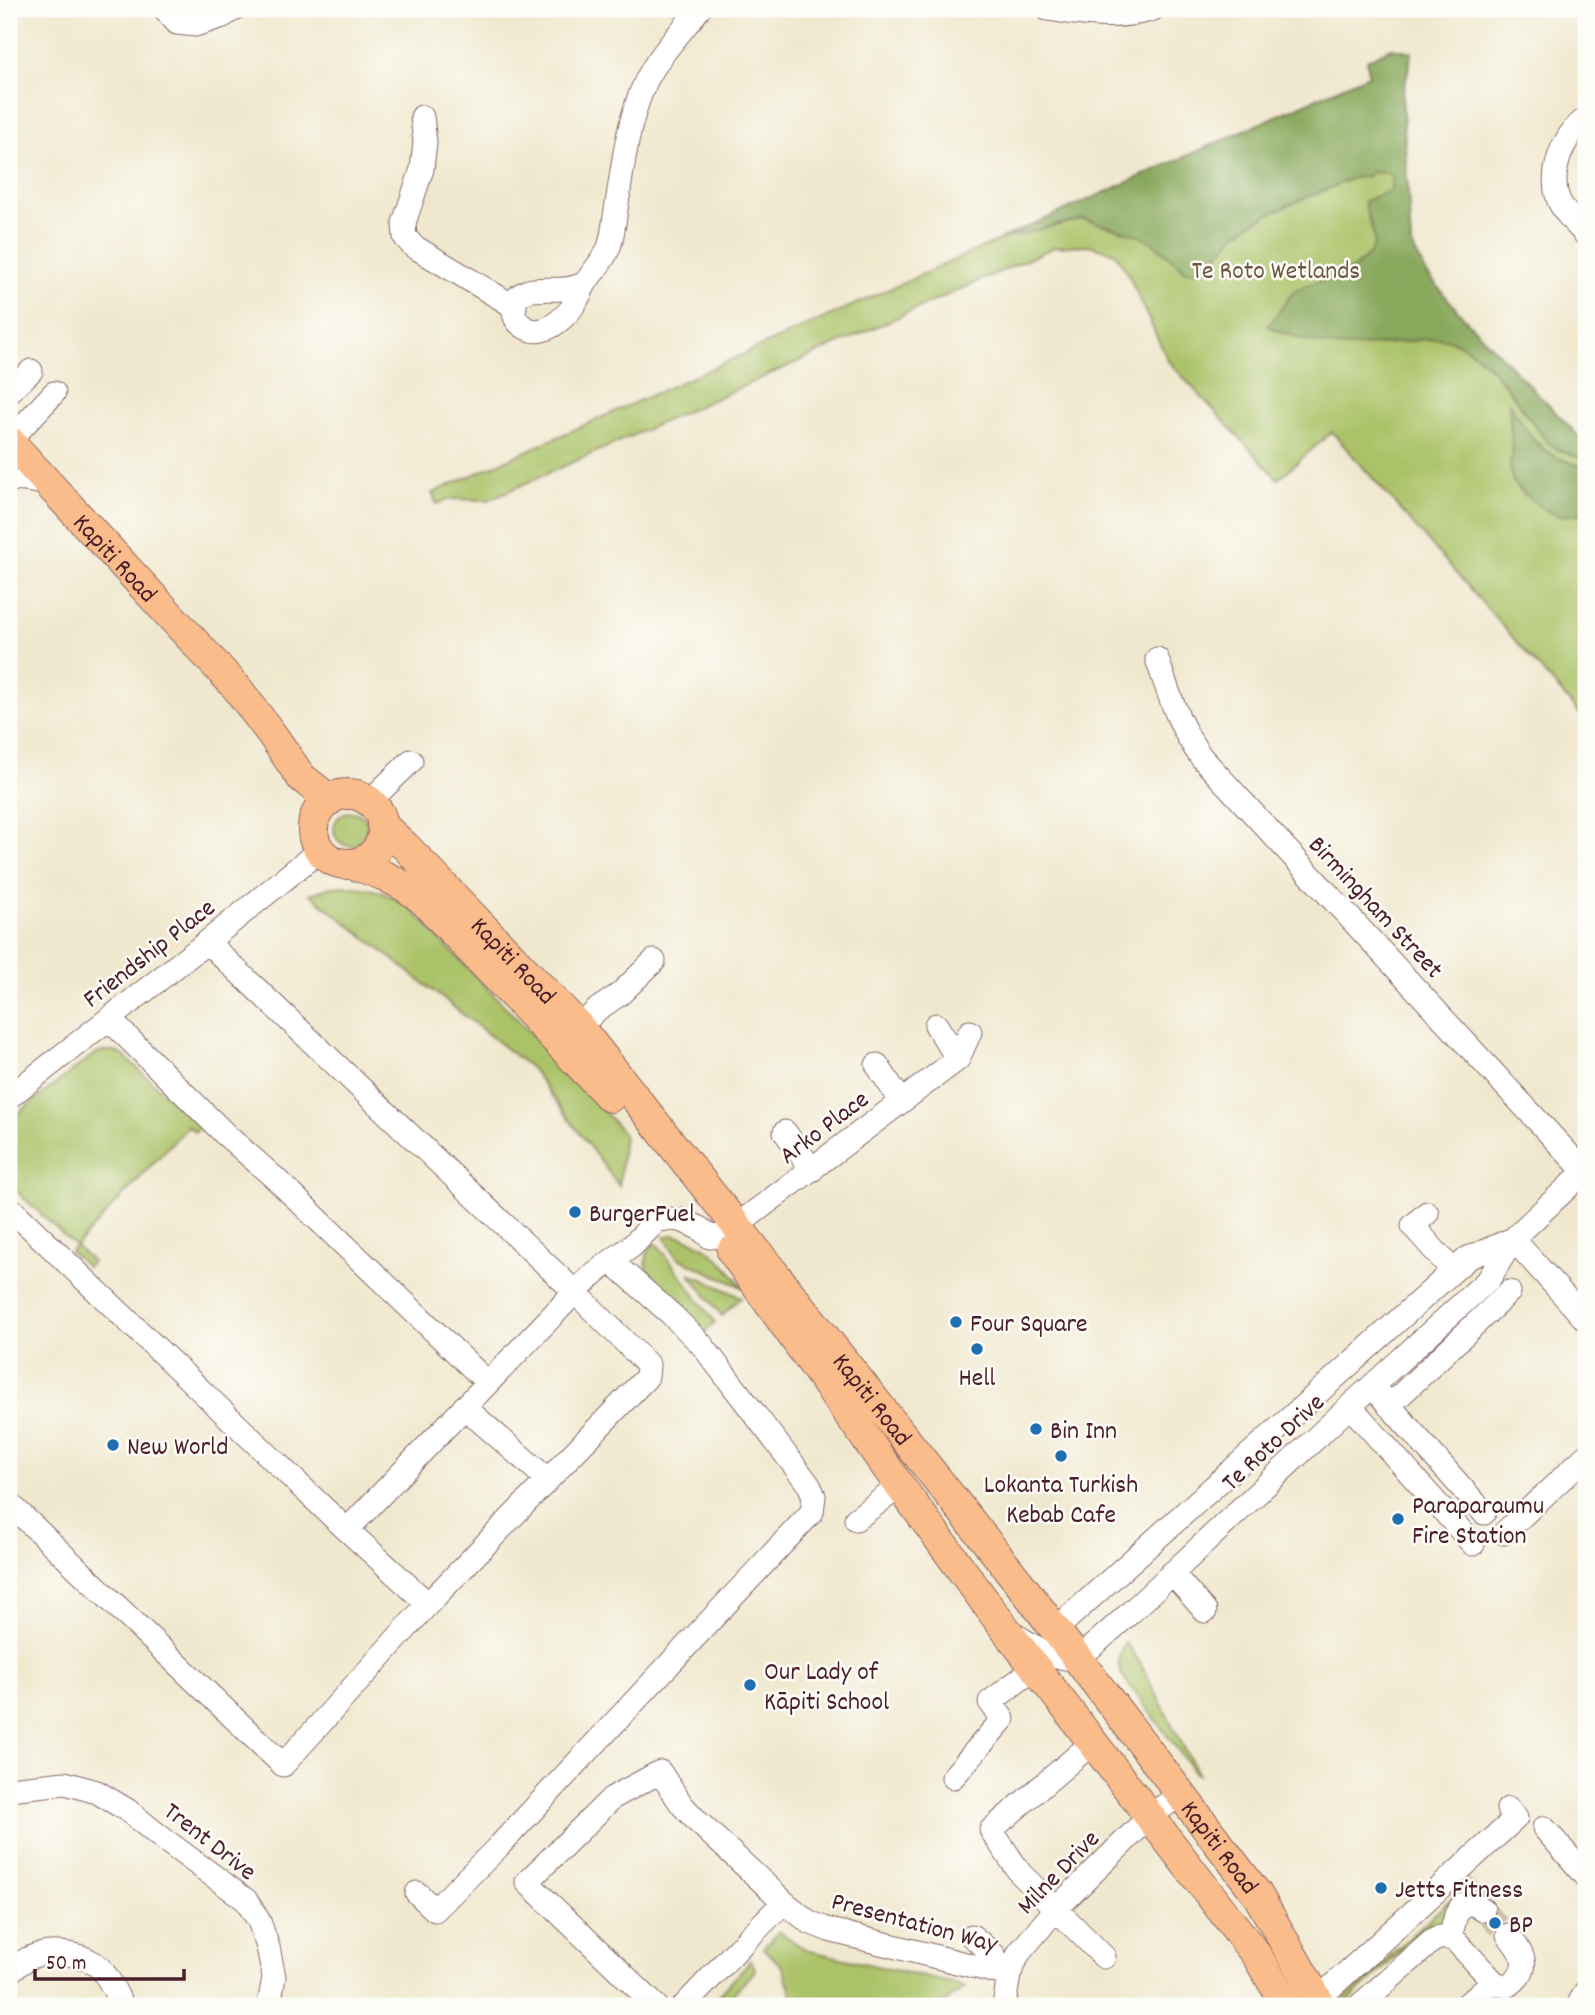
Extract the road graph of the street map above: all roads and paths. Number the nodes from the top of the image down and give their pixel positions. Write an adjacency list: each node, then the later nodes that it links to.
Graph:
1 (165, 9): 2 (street)
2 (234, 9)
3 (699, 9): 9 (street)
4 (1048, 9): 5 (street)
5 (1153, 9)
6 (422, 117): 10 (street)
7 (1586, 119): 8 (street)
8 (1586, 235)
9 (584, 284): 10 (street); 10 (street)
10 (515, 307)
11 (31, 370): 12 (street)
12 (9, 392)
13 (54, 393): 14 (street)
14 (9, 441): 16 (main road, Kapiti Road)
15 (9, 479): 16 (street)
16 (50, 484): 19 (main road, Kapiti Road)
17 (1157, 659): 36 (street, Birmingham Street)
18 (411, 761): 20 (street)
19 (330, 800): 20 (main road); 21 (main road)
20 (376, 814): 22 (main road); 27 (main road, Kapiti Road)
21 (320, 850): 22 (main road); 23 (street, Friendship Place)
22 (351, 864): 31 (main road, Kapiti Road)
23 (207, 942): 25 (street, Friendship Place); 43 (street)
24 (654, 961): 27 (street)
25 (109, 1019): 32 (street, Friendship Place); 46 (street)
26 (936, 1025): 29 (street)
27 (579, 1027): 31 (main road); 39 (main road, Kapiti Road)
28 (971, 1032): 29 (street)
29 (958, 1059): 33 (street, Arko Place)
30 (877, 1065): 33 (street)
31 (587, 1070): 39 (main road, Kapiti Road)
32 (9, 1097)
33 (901, 1101): 35 (street, Arko Place)
34 (785, 1132): 35 (street)
35 (812, 1170): 39 (street, Arko Place)
36 (1586, 1171): 40 (street, Te Roto Drive)
37 (9, 1207): 59 (street)
38 (1427, 1213): 42 (street)
39 (728, 1231): 41 (street); 55 (main road, Kapiti Road); 67 (main road, Kapiti Road)
40 (1513, 1239): 42 (street, Te Roto Drive); 45 (street); 47 (street, Te Roto Drive)
41 (611, 1261): 43 (street); 76 (street)
42 (1453, 1271): 51 (street, Te Roto Drive)
43 (575, 1292): 46 (street); 54 (street)
44 (1509, 1292): 49 (street)
45 (1586, 1320)
46 (487, 1382): 50 (street)
47 (1373, 1387): 48 (street, Te Roto Drive); 49 (street)
48 (1350, 1406): 52 (street, Te Roto Drive); 61 (street)
49 (1389, 1406): 57 (street)
50 (464, 1407): 54 (street); 59 (street)
51 (1298, 1411): 52 (street); 62 (street, Te Roto Drive)
52 (1321, 1434): 63 (street, Te Roto Drive)
53 (1586, 1456): 60 (street)
54 (548, 1480): 64 (street)
55 (900, 1486): 58 (street); 67 (main road, Kapiti Road)
56 (9, 1503): 64 (street)
57 (1484, 1513)
58 (856, 1519)
59 (347, 1530): 64 (street)
60 (1504, 1533)
61 (1473, 1544)
62 (1129, 1563): 66 (street); 67 (street, Te Roto Drive)
63 (1172, 1573): 65 (street); 66 (street, Te Roto Drive)
64 (428, 1604)
65 (1205, 1611)
66 (1130, 1613): 67 (street, Te Roto Drive)
67 (1056, 1653): 68 (main road, Kapiti Road); 69 (street); 71 (main road, Kapiti Road)
68 (1092, 1743): 73 (main road, Kapiti Road); 78 (street)
69 (953, 1777)
70 (9, 1789): 90 (street, Trent Drive)
71 (1180, 1795): 73 (street, Milne Drive); 88 (main road, Kapiti Road)
72 (1508, 1809): 88 (street)
73 (1148, 1817): 78 (street, Milne Drive); 94 (main road, Kapiti Road)
74 (1544, 1828): 75 (street)
75 (1586, 1876)
76 (416, 1893)
77 (784, 1902): 85 (street, Presentation Way); 91 (street, Presentation Way); 92 (street)
78 (1056, 1909): 83 (street); 85 (street, Milne Drive)
79 (1483, 1910): 82 (street)
80 (1508, 1935): 86 (street)
81 (972, 1936): 85 (street)
82 (1450, 1938): 86 (street); 95 (street)
83 (1104, 1957)
84 (9, 1972): 89 (street)
85 (999, 1973): 93 (street, Milne Drive)
86 (1493, 1981): 96 (street)
87 (1586, 1990): 97 (street)
88 (1319, 2003)
89 (122, 2006)
90 (269, 2006)
91 (656, 2006)
92 (684, 2006)
93 (1004, 2006)
94 (1287, 2006)
95 (1359, 2006)
96 (1465, 2006)
97 (1578, 2006)

